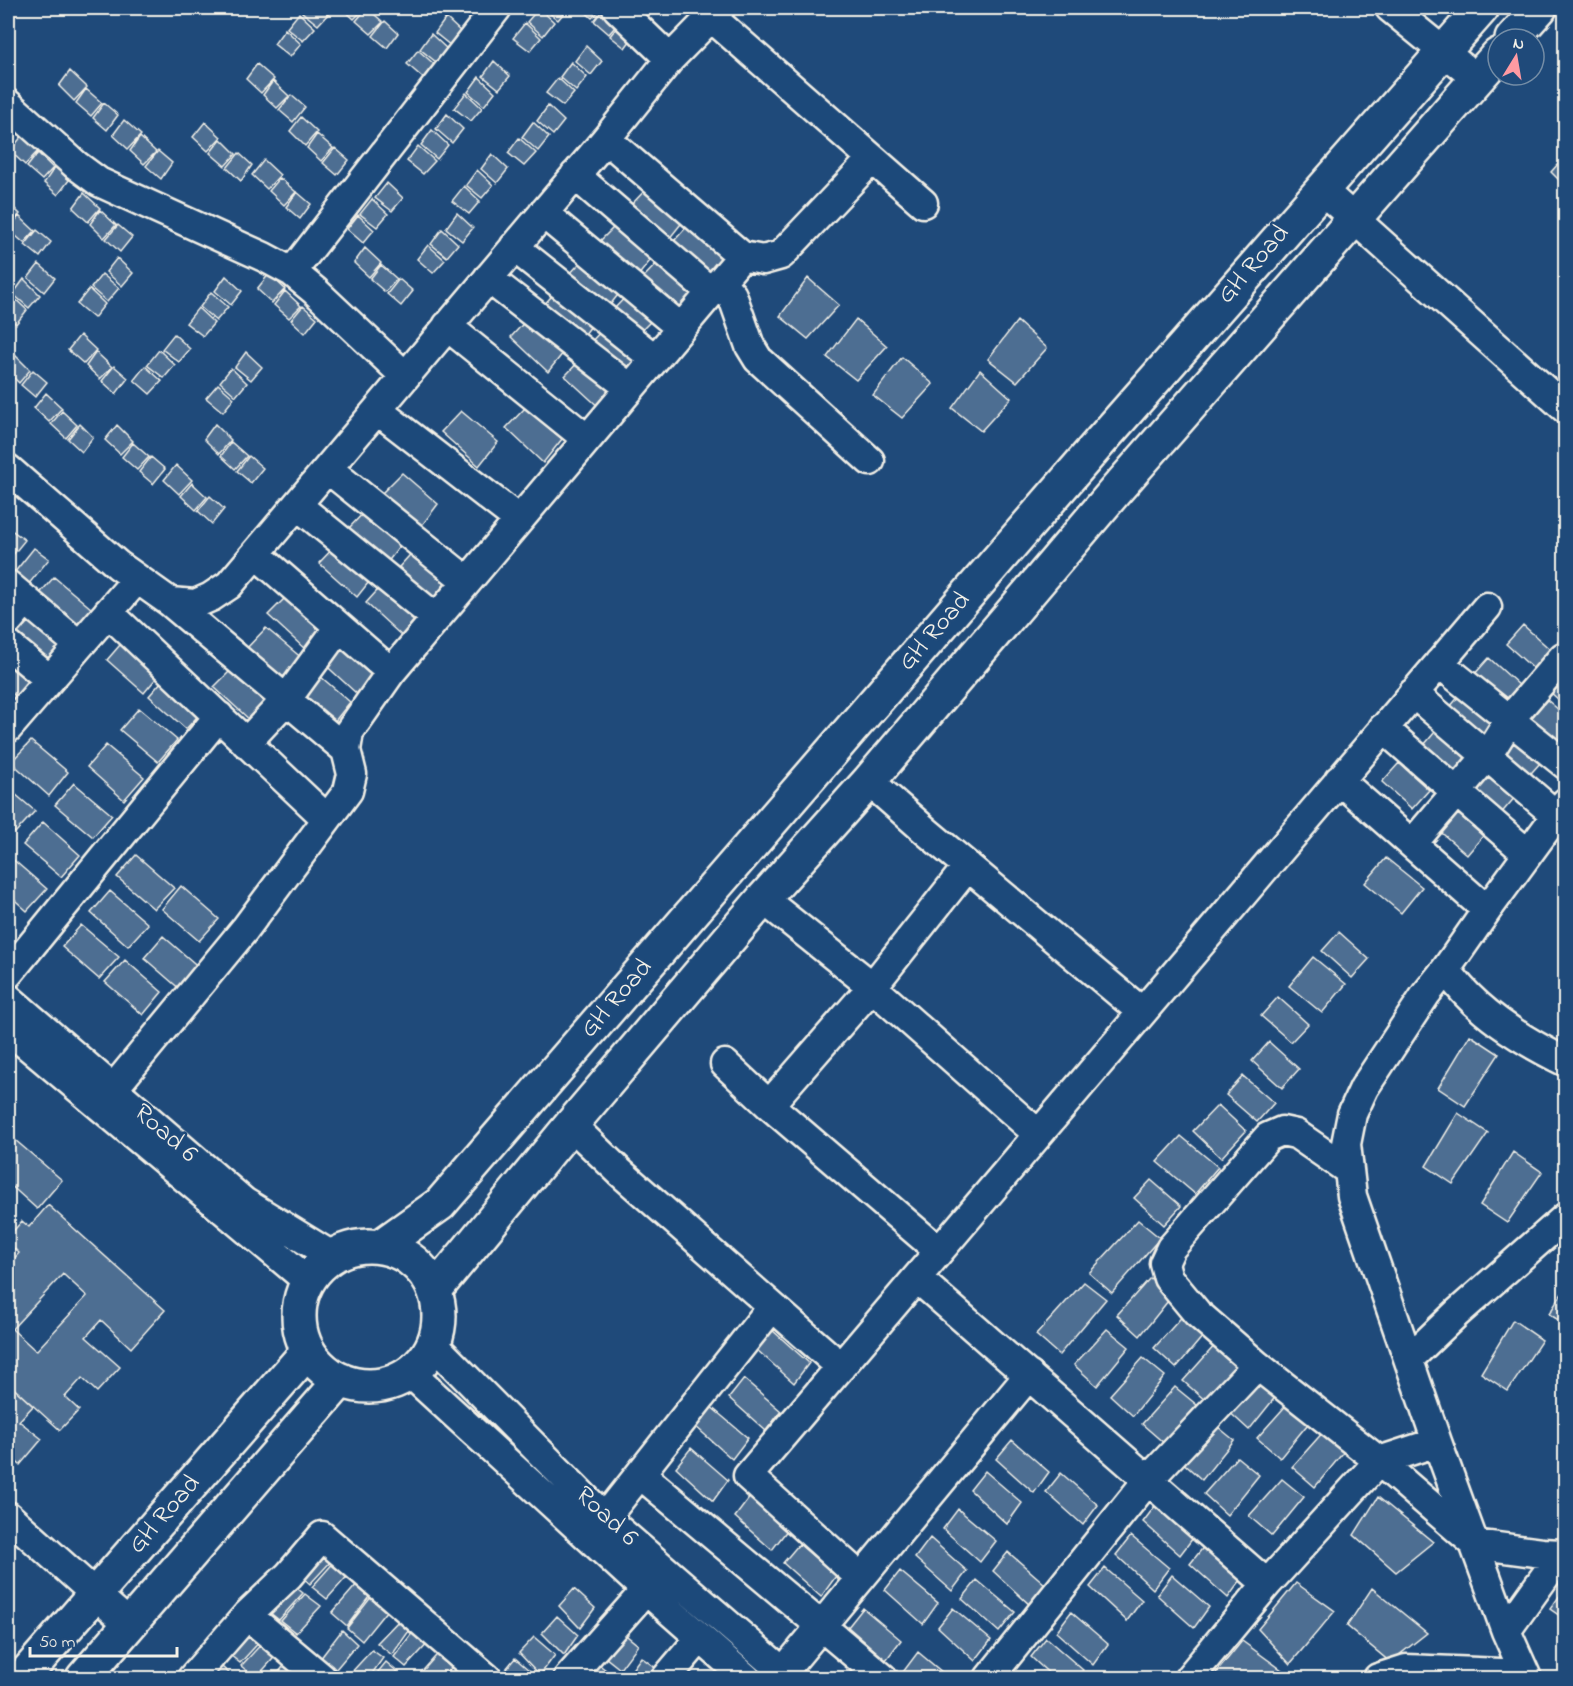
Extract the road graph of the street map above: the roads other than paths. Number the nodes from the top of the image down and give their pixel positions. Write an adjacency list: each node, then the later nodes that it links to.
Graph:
1 (497, 8): 22 (street)
2 (617, 8): 9 (street)
3 (1390, 8): 8 (street)
4 (1482, 8): 8 (main road, GH Road)
5 (1540, 8): 7 (main road)
6 (716, 12): 9 (street); 14 (street)
7 (1523, 27)
8 (1443, 52): 10 (street); 16 (main road, GH Road)
9 (670, 59): 13 (street)
10 (1486, 66)
11 (1486, 69): 19 (main road, GH Road)
12 (8, 104): 22 (street)
13 (606, 139): 15 (street); 21 (street)
14 (873, 159): 17 (street); 21 (street)
15 (575, 175): 18 (street); 24 (street)
16 (1321, 189): 19 (street); 88 (main road, GH Road)
17 (923, 202)
18 (543, 213): 20 (street); 26 (street)
19 (1354, 219): 30 (street); 65 (main road, GH Road)
20 (514, 247): 23 (street); 27 (street)
21 (742, 256): 24 (street)
22 (292, 273): 28 (street)
23 (488, 278): 25 (street); 29 (street)
24 (716, 287): 26 (street); 33 (street)
25 (447, 326): 28 (street); 32 (street)
26 (681, 328): 27 (street)
27 (656, 359): 29 (street)
28 (405, 376): 31 (street)
29 (630, 388): 32 (street)
30 (1566, 409)
31 (377, 410): 34 (street); 37 (street)
32 (587, 439): 37 (street)
33 (870, 461)
34 (328, 469): 36 (street); 40 (street)
35 (11, 479): 39 (street)
36 (297, 505): 38 (street); 45 (street)
37 (519, 520): 40 (street)
38 (256, 554): 42 (street); 47 (street)
39 (137, 579): 42 (street); 44 (street)
40 (467, 581): 45 (street)
41 (17, 593): 46 (street); 49 (street)
42 (170, 602): 55 (street)
43 (1487, 607): 51 (street)
44 (108, 612): 49 (street); 57 (street)
45 (436, 618): 52 (street)
46 (8, 621)
47 (339, 627): 52 (street); 55 (street)
48 (8, 645): 53 (street)
49 (80, 645): 53 (street)
50 (1563, 657): 58 (street)
51 (1438, 663): 54 (street); 58 (street)
52 (391, 672): 61 (street)
53 (49, 680): 56 (street)
54 (1413, 693): 59 (street); 62 (street)
55 (286, 699): 60 (street); 61 (street)
56 (13, 711)
57 (219, 716): 60 (street); 75 (street)
58 (1510, 719): 62 (street); 63 (street)
59 (1383, 728): 64 (street); 66 (street)
60 (246, 743): 68 (street)
61 (346, 750): 68 (street)
62 (1487, 756): 66 (street); 67 (street)
63 (1566, 765)
64 (1339, 780): 69 (street); 78 (street)
65 (869, 781): 71 (street); 72 (main road, GH Road)
66 (1457, 792): 69 (street); 70 (street)
67 (1561, 809): 70 (street)
68 (327, 819): 82 (street)
69 (1412, 844): 73 (street)
70 (1528, 854): 73 (street)
71 (968, 866): 76 (street); 78 (street)
72 (763, 899): 76 (street); 84 (main road, GH Road)
73 (1487, 910): 74 (street)
74 (1446, 969): 80 (street); 86 (street)
75 (8, 974)
76 (872, 987): 83 (street); 85 (street)
77 (8, 998): 82 (street, Road 6)
78 (1142, 1012): 85 (street)
79 (8, 1029): 92 (street, Road 6)
80 (1566, 1062)
81 (725, 1064): 83 (street)
82 (113, 1089): 90 (street, Road 6)
83 (769, 1105): 89 (street)
84 (571, 1125): 93 (main road, GH Road); 94 (street)
85 (1038, 1134): 89 (street)
86 (1348, 1170): 97 (street); 98 (street)
87 (1566, 1217): 97 (street)
88 (381, 1246): 90 (main road); 93 (main road)
89 (939, 1251): 91 (street)
90 (332, 1256): 92 (main road)
91 (916, 1278): 99 (street); 101 (street)
92 (308, 1281): 96 (main road)
93 (435, 1290): 95 (main road)
94 (772, 1307): 99 (street); 105 (street)
95 (434, 1345): 100 (main road); 108 (street, Road 6)
96 (308, 1351): 102 (main road); 114 (main road, GH Road)
97 (1408, 1359): 103 (street)
98 (1257, 1365): 104 (street); 106 (street)
99 (841, 1367): 111 (street)
100 (410, 1373): 102 (main road); 113 (street, Road 6)
101 (1029, 1376): 106 (street); 111 (street)
102 (341, 1380): 116 (main road, GH Road)
103 (1437, 1442): 104 (street); 109 (street)
104 (1379, 1461): 109 (street); 112 (street)
105 (640, 1474): 108 (street); 117 (street)
106 (1147, 1481): 112 (street); 131 (street)
107 (8, 1516): 114 (street)
108 (605, 1518): 120 (street, Road 6)
109 (1475, 1544): 110 (street); 118 (street)
110 (1563, 1552): 118 (street)
111 (861, 1578): 117 (street)
112 (1267, 1584): 132 (street)
113 (646, 1590): 119 (street, Road 6); 127 (street)
114 (96, 1594): 116 (street); 122 (main road, GH Road)
115 (247, 1615): 124 (street); 125 (street); 126 (street)
116 (130, 1625): 123 (main road, GH Road)
117 (822, 1625): 120 (street); 130 (street)
118 (1506, 1631): 121 (street)
119 (700, 1638): 128 (street); 129 (street, Road 6)
120 (786, 1675)
121 (1526, 1676): 133 (street)
122 (22, 1678)
123 (83, 1678)
124 (192, 1678)
125 (322, 1678)
126 (487, 1678)
127 (568, 1678)
128 (666, 1678)
129 (746, 1678)
130 (883, 1678)
131 (989, 1678)
132 (1189, 1678)
133 (1378, 1678)

